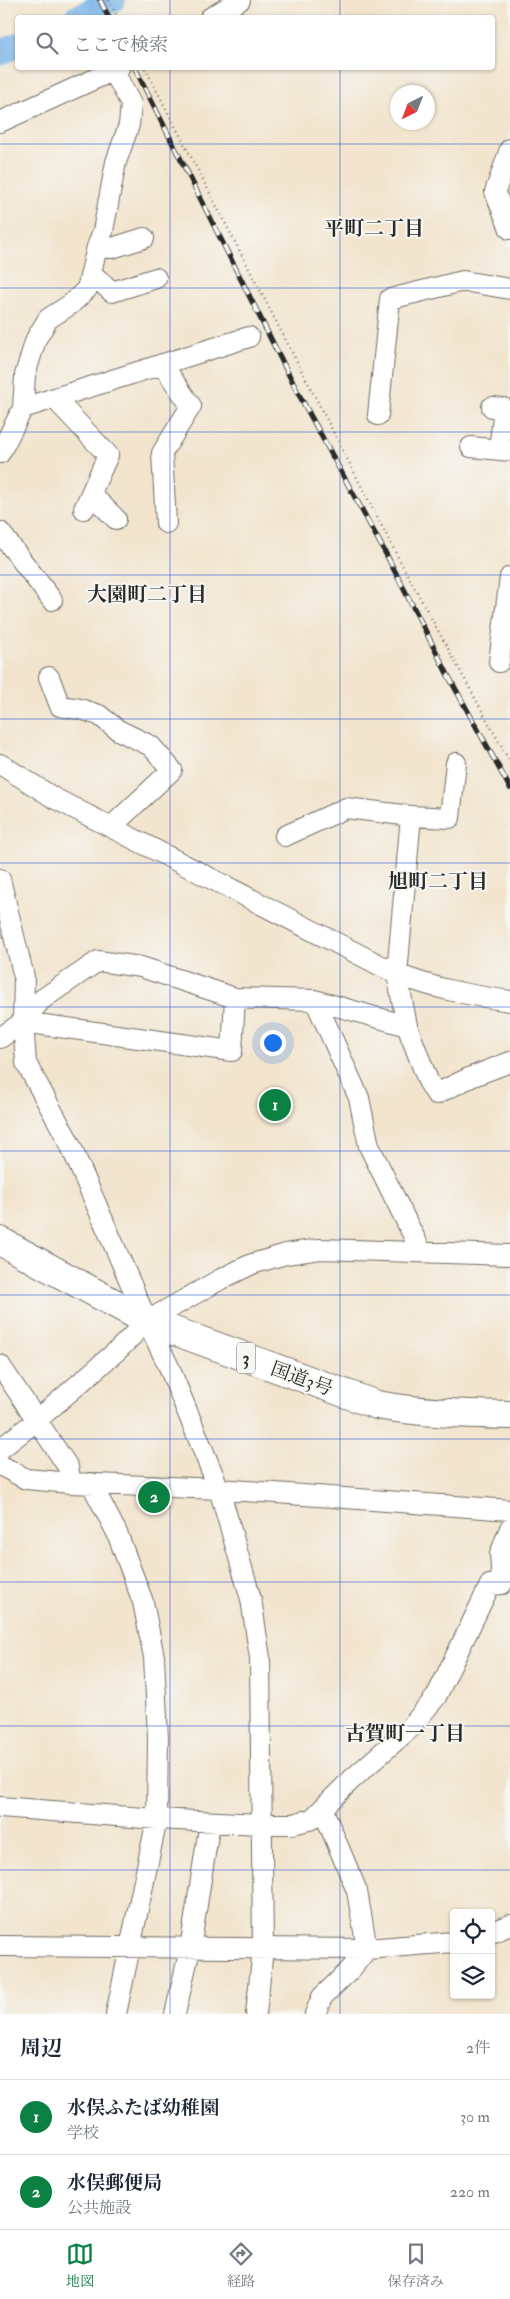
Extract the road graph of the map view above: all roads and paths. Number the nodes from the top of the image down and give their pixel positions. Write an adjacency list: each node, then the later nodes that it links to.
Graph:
1 (109, 0): 3 (path)
2 (240, 0): 4 (street)
3 (116, 15)
4 (215, 15)
5 (115, 70): 7 (street); 11 (street)
6 (146, 70): 31 (path)
7 (0, 122)
8 (510, 148): 9 (street)
9 (510, 228)
10 (144, 238): 11 (street)
11 (97, 247): 12 (street)
12 (91, 273): 13 (street); 18 (street)
13 (156, 278)
14 (510, 289): 20 (street)
15 (249, 337): 16 (street)
16 (162, 364): 17 (street); 25 (street)
17 (54, 398): 18 (street); 24 (street)
18 (23, 408): 23 (street)
19 (502, 408): 22 (street)
20 (378, 415)
21 (471, 447): 22 (street)
22 (505, 450)
23 (0, 453)
24 (116, 519)
25 (166, 523)
26 (0, 532): 28 (street)
27 (510, 577): 29 (street)
28 (52, 600)
29 (499, 662)
30 (48, 677): 35 (street)
31 (510, 762)
32 (456, 763): 34 (street)
33 (0, 764): 35 (street)
34 (411, 816): 36 (street); 38 (street)
35 (111, 827): 38 (street)
36 (285, 836)
37 (0, 879): 42 (street)
38 (397, 974): 41 (street); 43 (street)
39 (235, 998): 40 (street); 42 (street); 42 (street)
40 (315, 1000): 43 (street); 47 (street)
41 (510, 1001)
42 (23, 1022): 44 (street); 49 (street)
43 (407, 1026): 45 (street)
44 (0, 1038)
45 (510, 1062)
46 (0, 1241): 49 (highway, 国道3号 / 3)
47 (421, 1252): 48 (street); 49 (street)
48 (510, 1255)
49 (147, 1321): 51 (highway, 国道3号 / 3); 52 (street); 57 (street)
50 (0, 1365): 52 (street)
51 (510, 1415)
52 (36, 1421): 53 (street); 55 (street)
53 (0, 1449)
54 (0, 1465): 55 (street)
55 (70, 1483): 56 (street)
56 (91, 1483): 57 (street); 62 (street)
57 (219, 1489): 58 (street); 64 (street)
58 (510, 1510)
59 (510, 1528): 61 (street)
60 (0, 1807): 62 (street)
61 (323, 1810): 64 (street); 70 (street)
62 (157, 1819): 63 (street); 67 (street)
63 (210, 1822): 64 (street); 68 (street)
64 (260, 1824): 69 (street)
65 (450, 1942): 70 (street)
66 (0, 1946): 67 (street)
67 (131, 1948): 68 (street); 71 (street)
68 (190, 1949): 69 (street); 72 (street)
69 (263, 1949): 70 (street); 73 (street)
70 (367, 1949): 74 (street)
71 (116, 2014)
72 (175, 2014)
73 (256, 2014)
74 (315, 2014)

